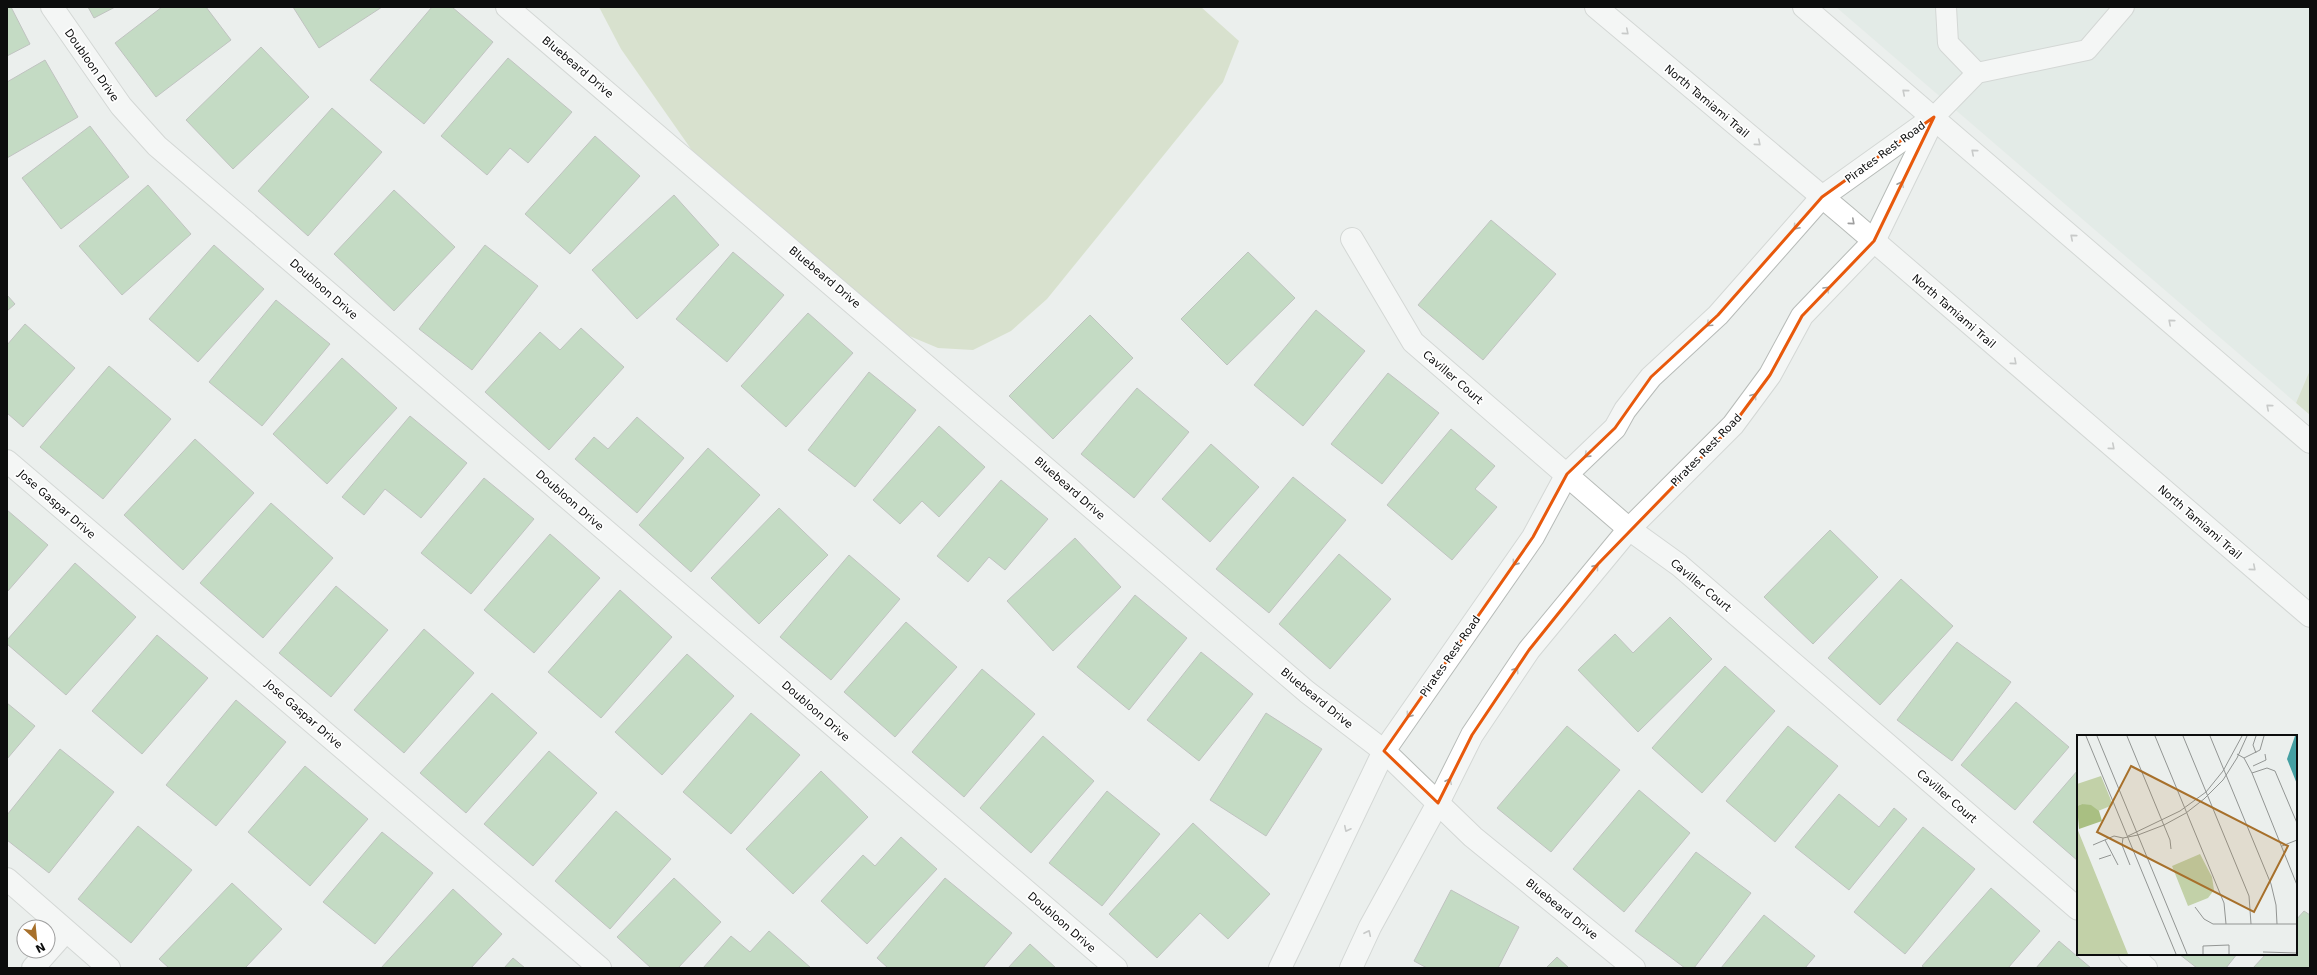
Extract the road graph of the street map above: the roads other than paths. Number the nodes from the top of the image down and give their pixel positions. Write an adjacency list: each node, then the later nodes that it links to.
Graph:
1 (52, 7): 26 (street, Doubloon Drive)
2 (507, 7): 17 (street, Bluebeard Drive)
3 (1596, 7): 9 (street, North Tamiami Trail, one-way to 9)
4 (1804, 7): 8 (street, one-way to 4)
5 (1946, 7): 7 (lane)
6 (2124, 7): 7 (lane)
7 (1977, 73): 8 (lane)
8 (1934, 117): 9 (street, Pirates Rest Road); 11 (street, Pirates Rest Road, one-way to 8); 12 (street, one-way to 8)
9 (1822, 197): 11 (street, North Tamiami Trail, one-way to 11); 14 (street, Pirates Rest Road, one-way to 14)
10 (1352, 239): 14 (street, Caviller Court)
11 (1874, 241): 15 (street, Pirates Rest Road, one-way to 11); 16 (street, North Tamiami Trail, one-way to 16)
12 (2310, 442)
13 (7, 461): 25 (street, Jose Gaspar Drive)
14 (1567, 474): 15 (street, Caviller Court); 17 (street, Pirates Rest Road, one-way to 17)
15 (1630, 529): 18 (street, Pirates Rest Road, one-way to 15); 20 (street, Caviller Court)
16 (2310, 616)
17 (1384, 751): 18 (street, Bluebeard Drive); 27 (street, Pirates Rest Road, one-way to 27)
18 (1438, 803): 28 (street, Pirates Rest Road, one-way to 18); 29 (street, Bluebeard Drive)
19 (7, 879): 21 (street)
20 (2077, 908)
21 (65, 932): 23 (street); 24 (street)
22 (2131, 955): 30 (street)
23 (33, 968)
24 (109, 968)
25 (600, 968)
26 (1116, 968)
27 (1280, 968)
28 (1351, 968)
29 (1634, 968)
30 (2146, 968)

